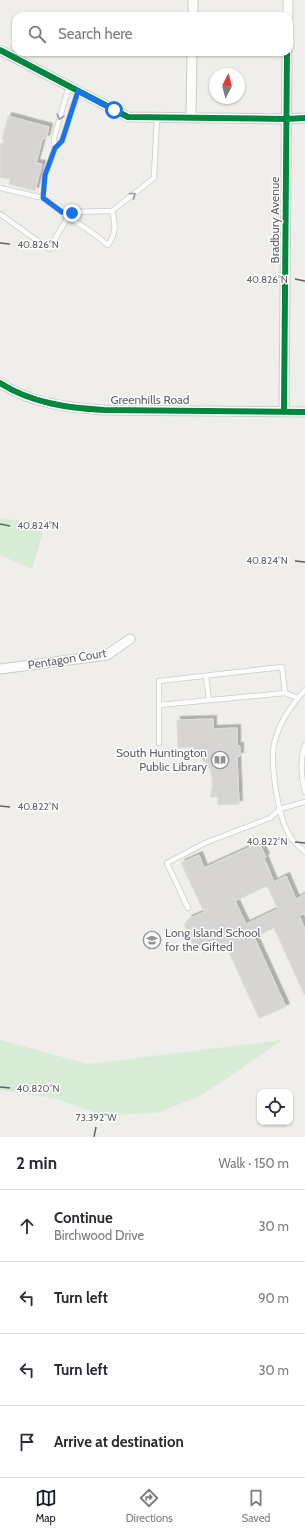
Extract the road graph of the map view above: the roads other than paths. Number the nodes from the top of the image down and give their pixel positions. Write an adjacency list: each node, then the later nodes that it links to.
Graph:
1 (193, 0): 3 (street)
2 (288, 0): 4 (street)
3 (193, 12)
4 (288, 12)
5 (0, 50): 8 (street)
6 (192, 56): 11 (street)
7 (287, 56): 13 (street, Bradbury Avenue)
8 (69, 86): 9 (street); 14 (lane, one-way to 14)
9 (78, 91): 10 (street); 14 (lane)
10 (157, 117): 11 (street); 17 (lane, one-way to 10)
11 (191, 117): 13 (street)
12 (305, 118): 13 (street)
13 (286, 119): 20 (street, Bradbury Avenue)
14 (55, 148): 16 (lane)
15 (0, 188): 16 (lane)
16 (43, 198): 17 (lane)
17 (112, 211): 18 (lane)
18 (0, 214)
19 (0, 383): 20 (street, Greenhills Road)
20 (284, 412): 21 (street, Greenhills Road)
21 (305, 412)
22 (130, 639): 23 (street, Pentagon Court)
23 (0, 669)
24 (206, 676): 26 (lane); 28 (lane); 29 (lane)
25 (305, 690): 27 (lane)
26 (285, 693): 27 (lane); 28 (lane)
27 (298, 698): 34 (lane)
28 (209, 700): 29 (lane)
29 (159, 705): 30 (lane)
30 (159, 743)
31 (305, 745): 32 (lane)
32 (305, 792)
33 (305, 802): 34 (lane)
34 (280, 809): 35 (lane); 36 (lane)
35 (305, 852)
36 (188, 908)

